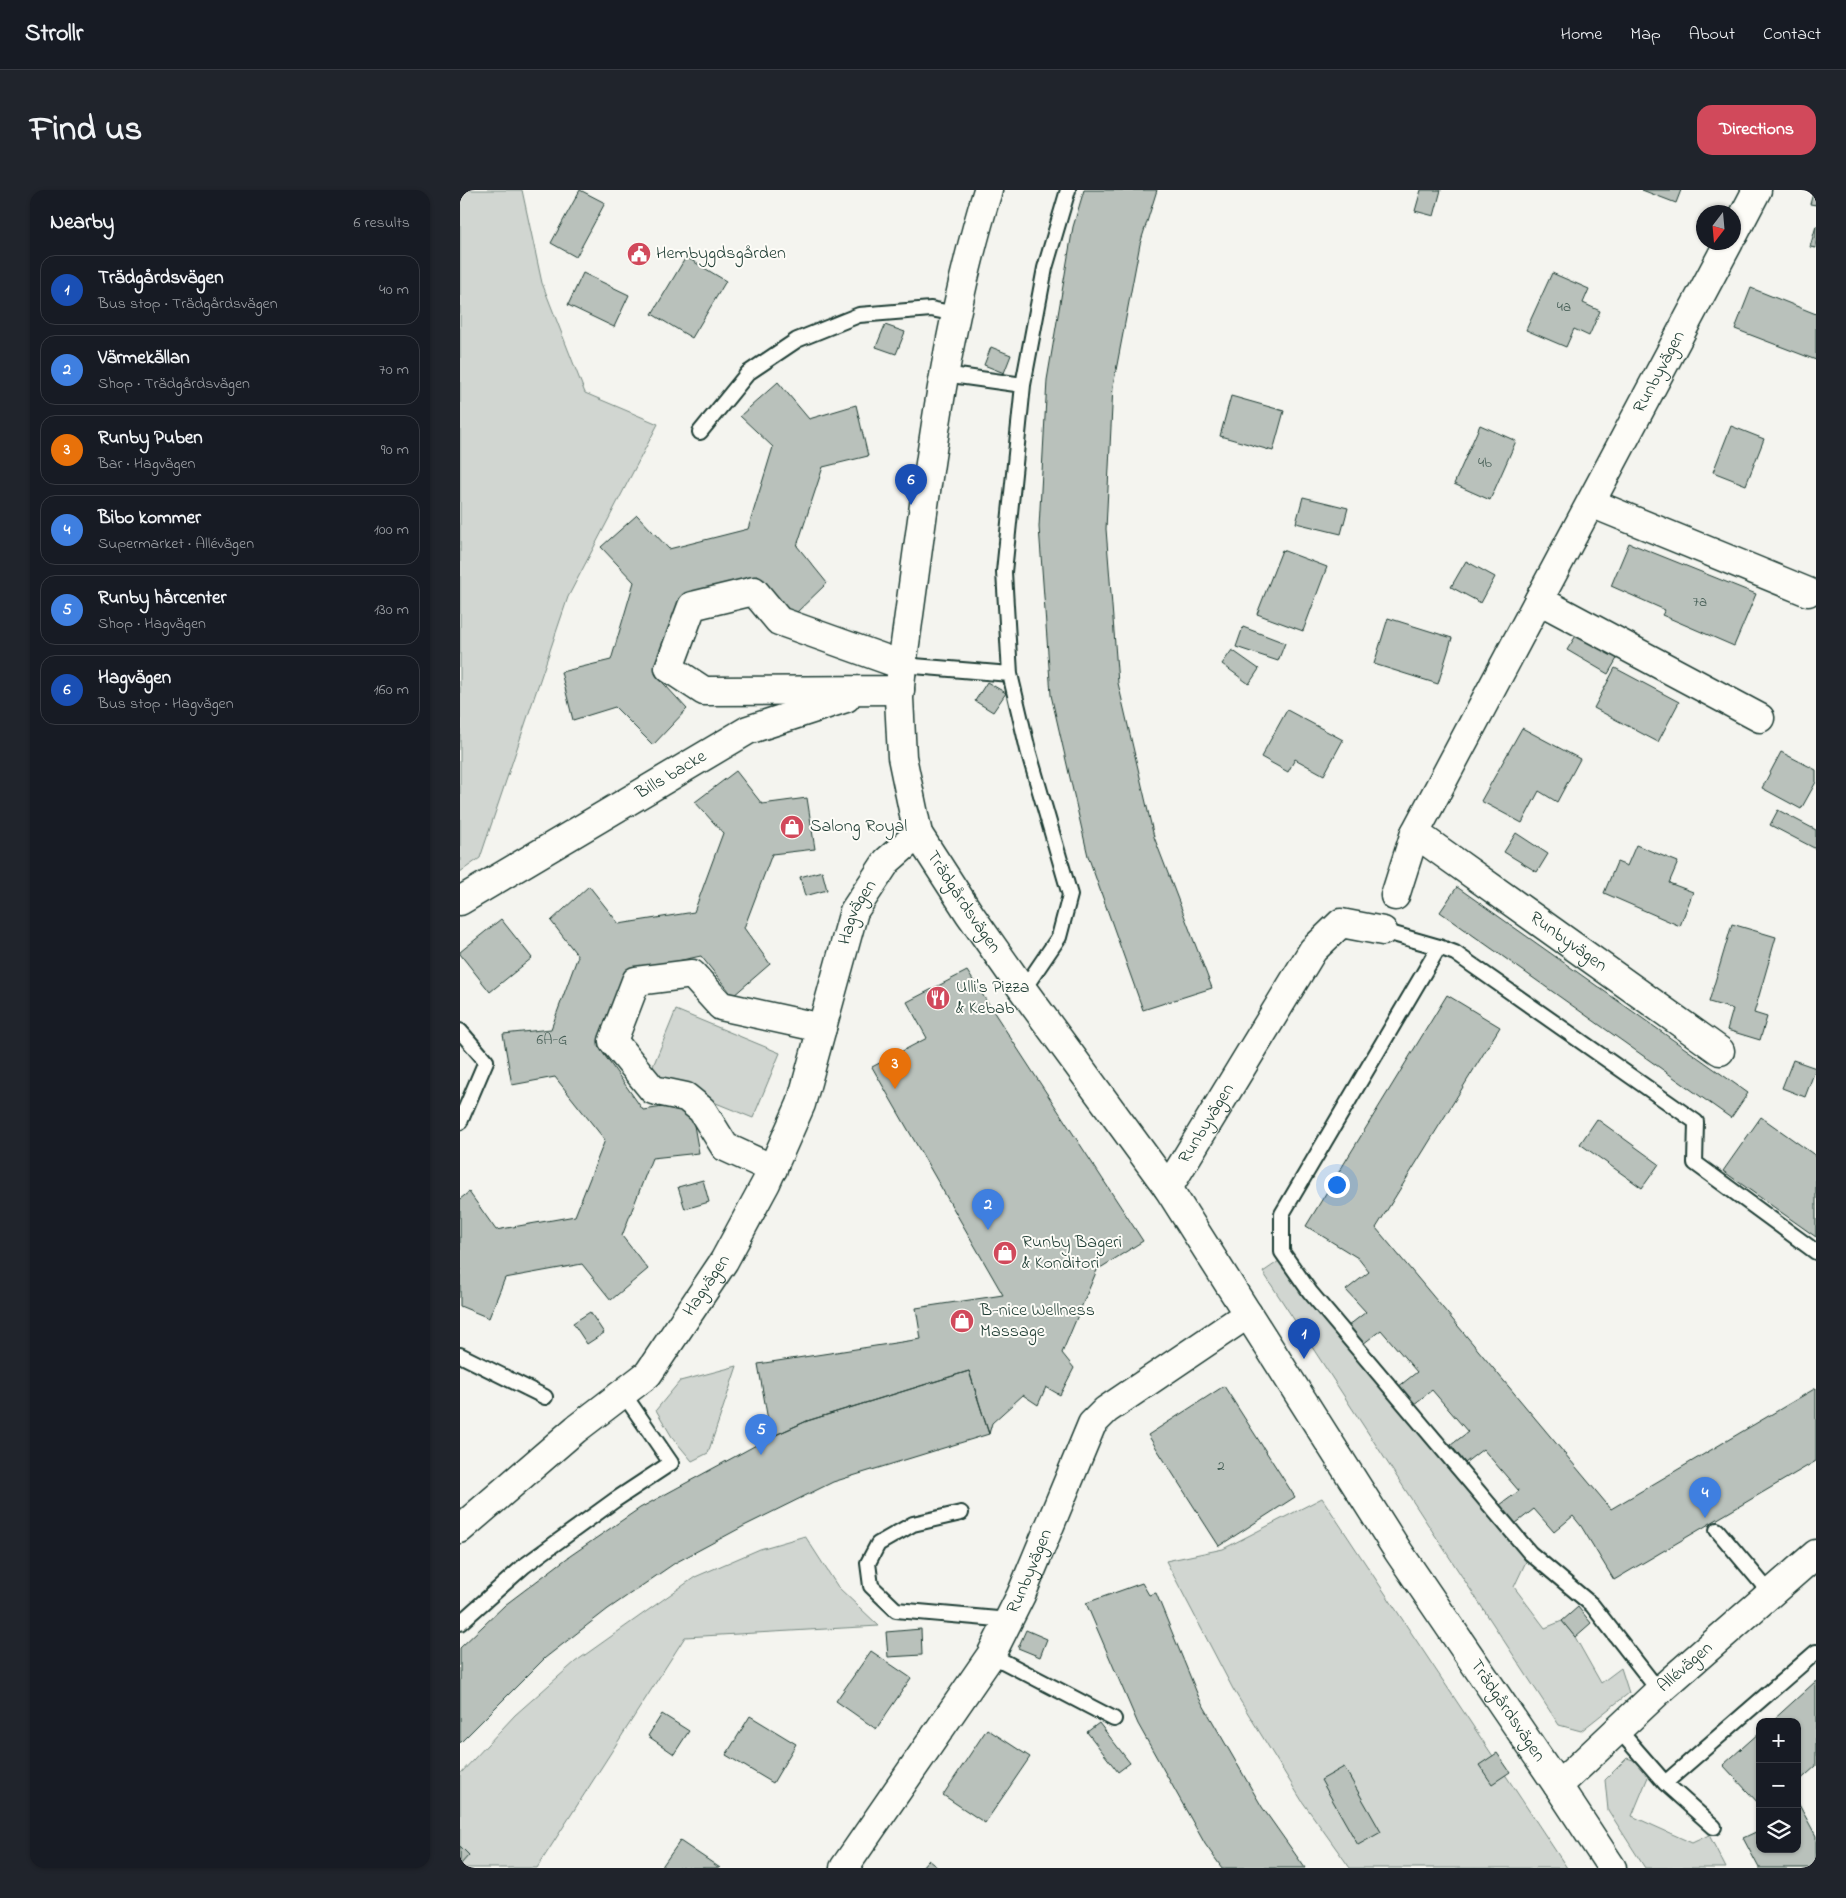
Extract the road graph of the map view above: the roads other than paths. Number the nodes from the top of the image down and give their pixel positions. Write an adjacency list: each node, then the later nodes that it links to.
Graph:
1 (988, 190): 6 (street)
2 (1068, 190): 8 (lane)
3 (1757, 190): 4 (street)
4 (1741, 221)
5 (1725, 250): 10 (street, Runbyvägen)
6 (956, 314): 7 (street); 9 (lane)
7 (944, 374): 8 (lane); 14 (street)
8 (1023, 386): 13 (lane)
9 (700, 432)
10 (1590, 503): 11 (street); 12 (street, Runbyvägen)
11 (1808, 592)
12 (1539, 600): 15 (street); 16 (street, Runbyvägen)
13 (1010, 674): 14 (lane); 22 (lane)
14 (900, 684): 14 (street); 17 (street); 19 (street, Bills backe)
15 (1760, 718)
16 (1415, 833): 18 (street, Runbyvägen); 25 (street, Runbyvägen)
17 (918, 834): 22 (street, Trädgårdsvägen); 23 (street, Hagvägen)
18 (1395, 896)
19 (460, 901)
20 (1383, 931): 21 (lane); 28 (street, Runbyvägen)
21 (1439, 946): 29 (lane); 43 (lane)
22 (1022, 990): 28 (street, Trädgårdsvägen)
23 (822, 1028): 27 (street, Hagvägen); 27 (street)
24 (460, 1031): 26 (lane)
25 (1720, 1051)
26 (460, 1122)
27 (773, 1169): 32 (street, Hagvägen)
28 (1168, 1188): 30 (street, Trädgårdsvägen)
29 (1816, 1252)
30 (1248, 1314): 39 (street, Runbyvägen); 47 (street, Trädgårdsvägen)
31 (460, 1355): 33 (lane)
32 (623, 1393): 35 (street, Hagvägen); 40 (lane)
33 (545, 1398)
34 (961, 1513): 39 (lane)
35 (460, 1529)
36 (1717, 1530): 38 (lane)
37 (1816, 1554): 38 (street, Allévägen)
38 (1770, 1593): 43 (street, Allévägen)
39 (1010, 1620): 42 (street, Runbyvägen)
40 (460, 1624)
41 (1816, 1652): 46 (lane)
42 (991, 1655): 44 (lane); 49 (street, Runbyvägen)
43 (1659, 1692): 45 (street, Allévägen)
44 (1114, 1719)
45 (1618, 1729): 46 (lane); 47 (street, Allévägen)
46 (1665, 1783): 48 (lane)
47 (1558, 1786): 50 (street, Trädgårdsvägen)
48 (1714, 1827)
49 (844, 1868)
50 (1612, 1868)

